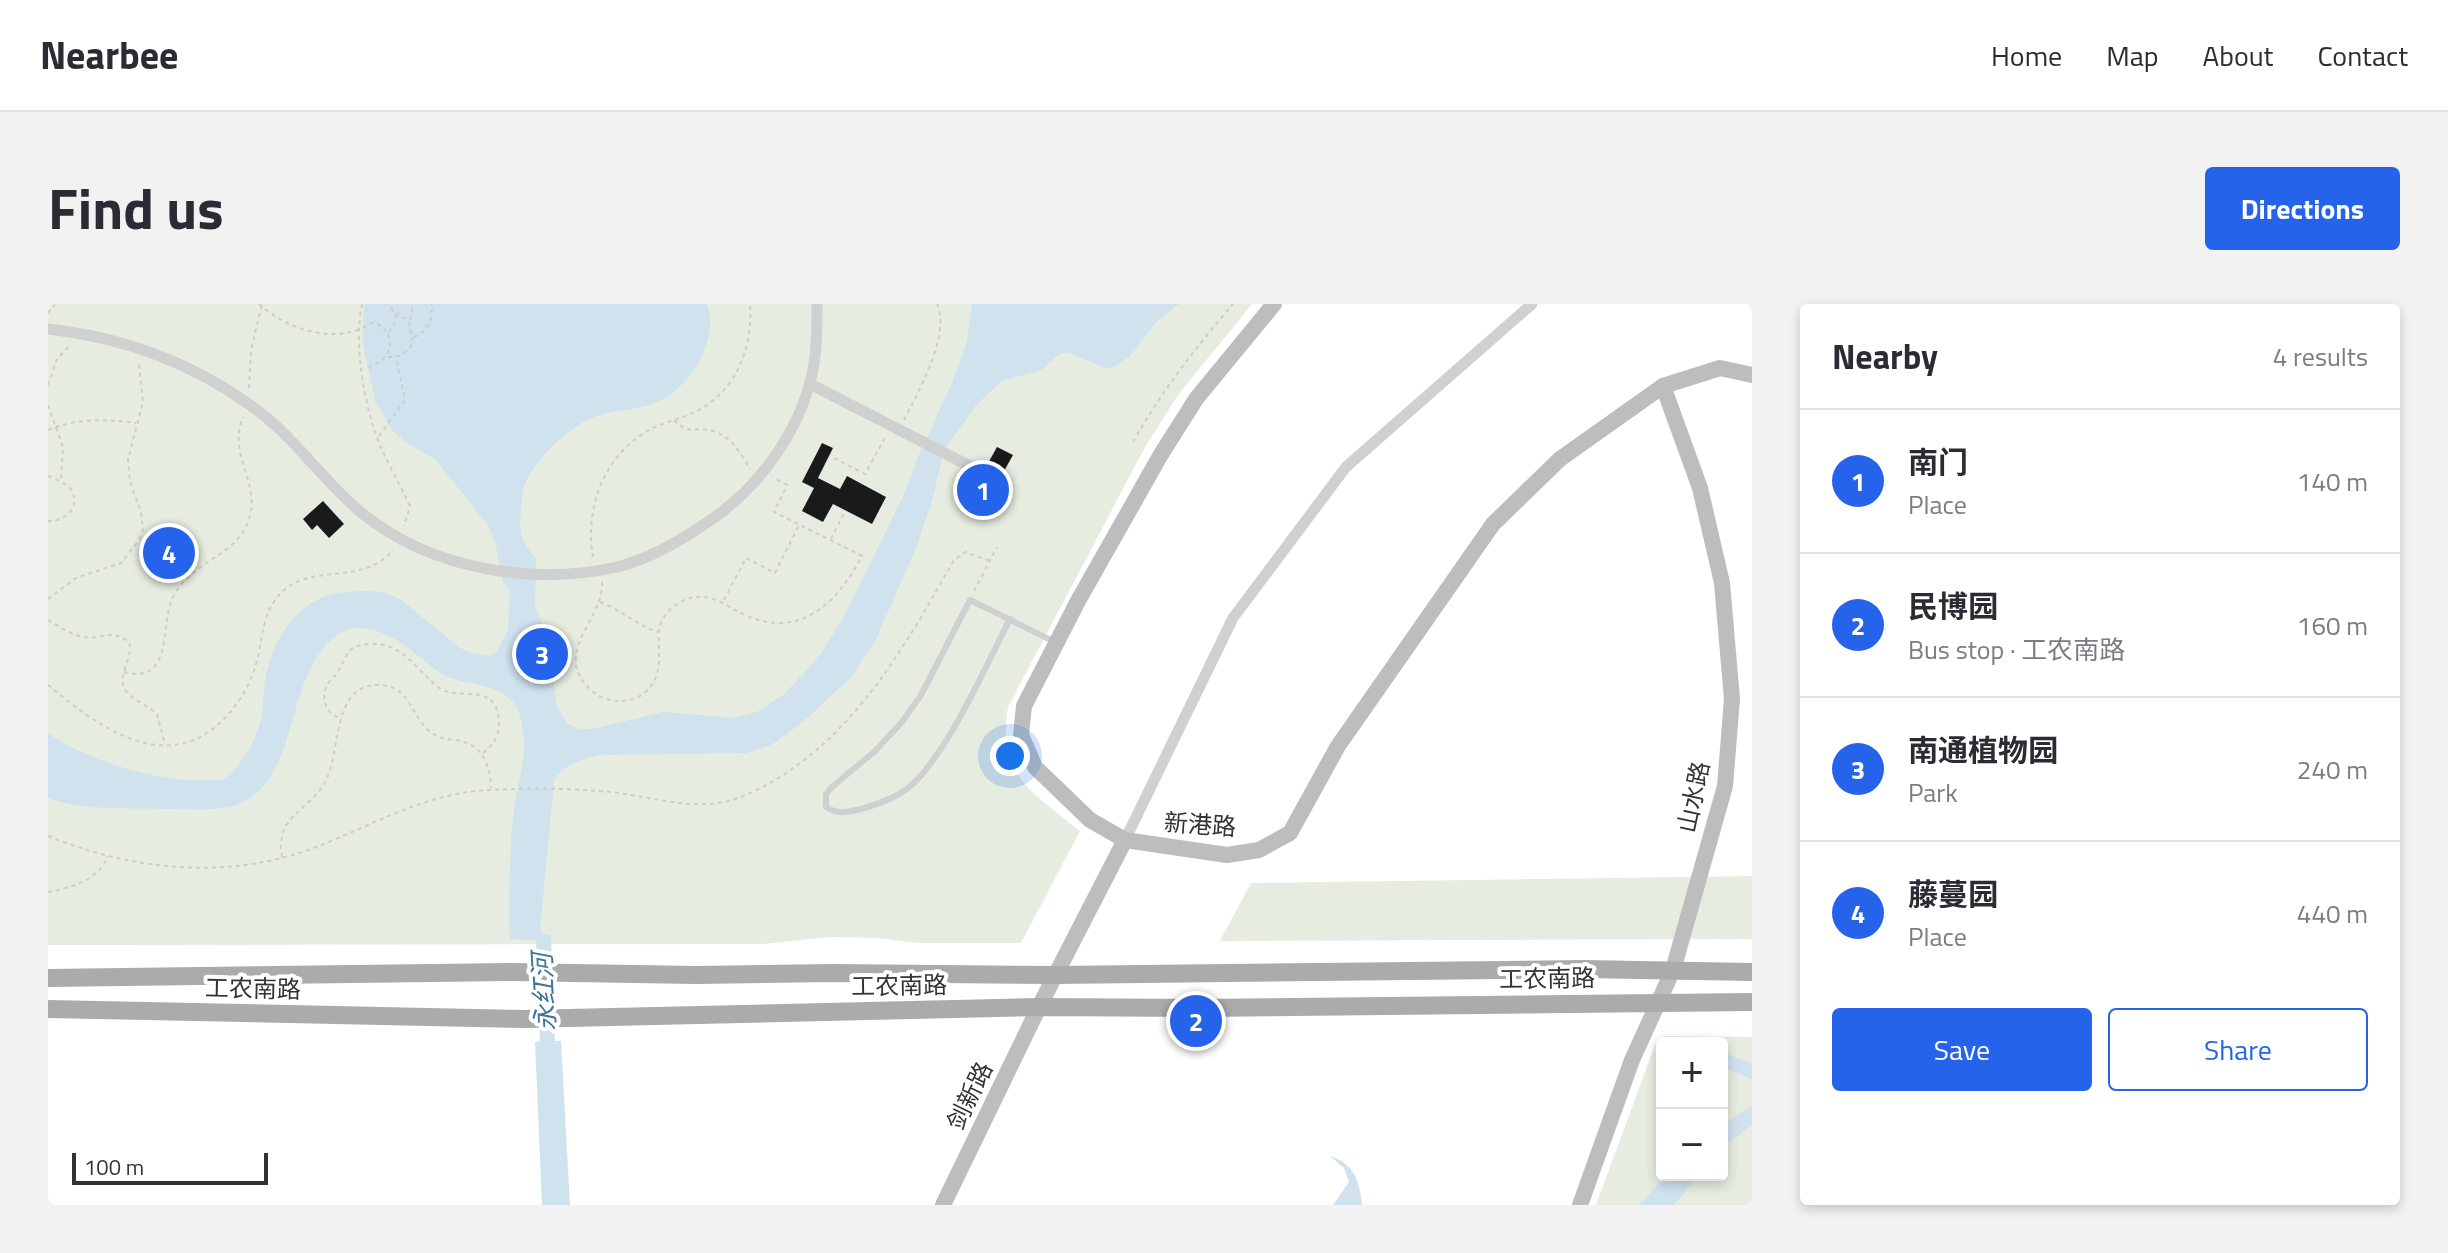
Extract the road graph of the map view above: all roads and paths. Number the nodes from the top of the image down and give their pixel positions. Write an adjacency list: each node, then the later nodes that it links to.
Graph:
1 (55, 304): 13 (path)
2 (362, 304): 17 (path)
3 (389, 304): 14 (path)
4 (413, 304): 15 (path)
5 (431, 304): 20 (path)
6 (750, 304): 31 (path)
7 (817, 304): 26 (street)
8 (937, 304): 34 (path)
9 (1233, 304): 37 (path)
10 (1274, 304): 58 (street, 新港路)
11 (1532, 304): 66 (street)
12 (261, 305): 17 (path); 29 (path)
13 (48, 313)
14 (396, 313): 15 (path); 19 (path)
15 (409, 321): 20 (path)
16 (48, 329): 18 (street)
17 (360, 331): 19 (path); 24 (path)
18 (75, 332): 21 (street); 27 (path)
19 (388, 333): 22 (path)
20 (413, 337): 23 (path)
21 (141, 348): 29 (street); 32 (path)
22 (387, 357): 23 (path); 24 (path)
23 (396, 357): 36 (path)
24 (362, 369): 36 (path)
25 (1752, 375): 28 (street, 新港路)
26 (810, 384): 34 (street); 39 (street)
27 (48, 385)
28 (1663, 386): 66 (street, 新港路); 70 (street, 山水路)
29 (248, 403): 46 (street); 59 (path)
30 (48, 405): 33 (path)
31 (673, 420): 39 (path); 50 (path)
32 (137, 423): 33 (path); 51 (path)
33 (57, 426): 35 (path); 42 (path)
34 (896, 426): 38 (path); 41 (street)
35 (48, 430)
36 (378, 437): 46 (path)
37 (1133, 442)
38 (834, 458)
39 (762, 475): 45 (path); 50 (street)
40 (48, 476): 42 (path)
41 (999, 481)
42 (61, 482): 44 (path)
43 (845, 511): 47 (path)
44 (48, 521)
45 (799, 525): 47 (path); 54 (path)
46 (400, 537): 50 (street); 62 (path)
47 (830, 540): 54 (path)
48 (997, 547): 49 (path)
49 (990, 561): 52 (path); 64 (path)
50 (597, 569): 53 (path)
51 (48, 599)
52 (970, 600): 55 (lane); 58 (lane)
53 (599, 601): 57 (path); 57 (path)
54 (723, 602): 57 (path)
55 (1010, 619)
56 (48, 620): 59 (path)
57 (658, 632)
58 (1057, 642): 66 (street, 新港路)
59 (124, 672): 62 (path)
60 (48, 685): 62 (path)
61 (340, 718): 63 (path); 63 (path); 68 (path)
62 (165, 746)
63 (482, 754): 64 (path)
64 (491, 790): 68 (path)
65 (48, 836): 67 (path)
66 (1125, 840): 72 (street, 剑新路)
67 (108, 856): 68 (path); 69 (path)
68 (282, 858)
69 (48, 892)
70 (1673, 970): 71 (main road, 工农南路); 72 (main road, 工农南路); 74 (street, 山水路)
71 (1752, 972)
72 (1055, 975): 73 (main road, 工农南路); 76 (street, 剑新路)
73 (48, 978)
74 (1659, 1001): 75 (main road, 工农南路); 76 (main road, 工农南路); 79 (street, 山水路)
75 (1752, 1002)
76 (1039, 1007): 77 (main road, 工农南路); 78 (street, 剑新路)
77 (48, 1009)
78 (943, 1205)
79 (1580, 1205)

